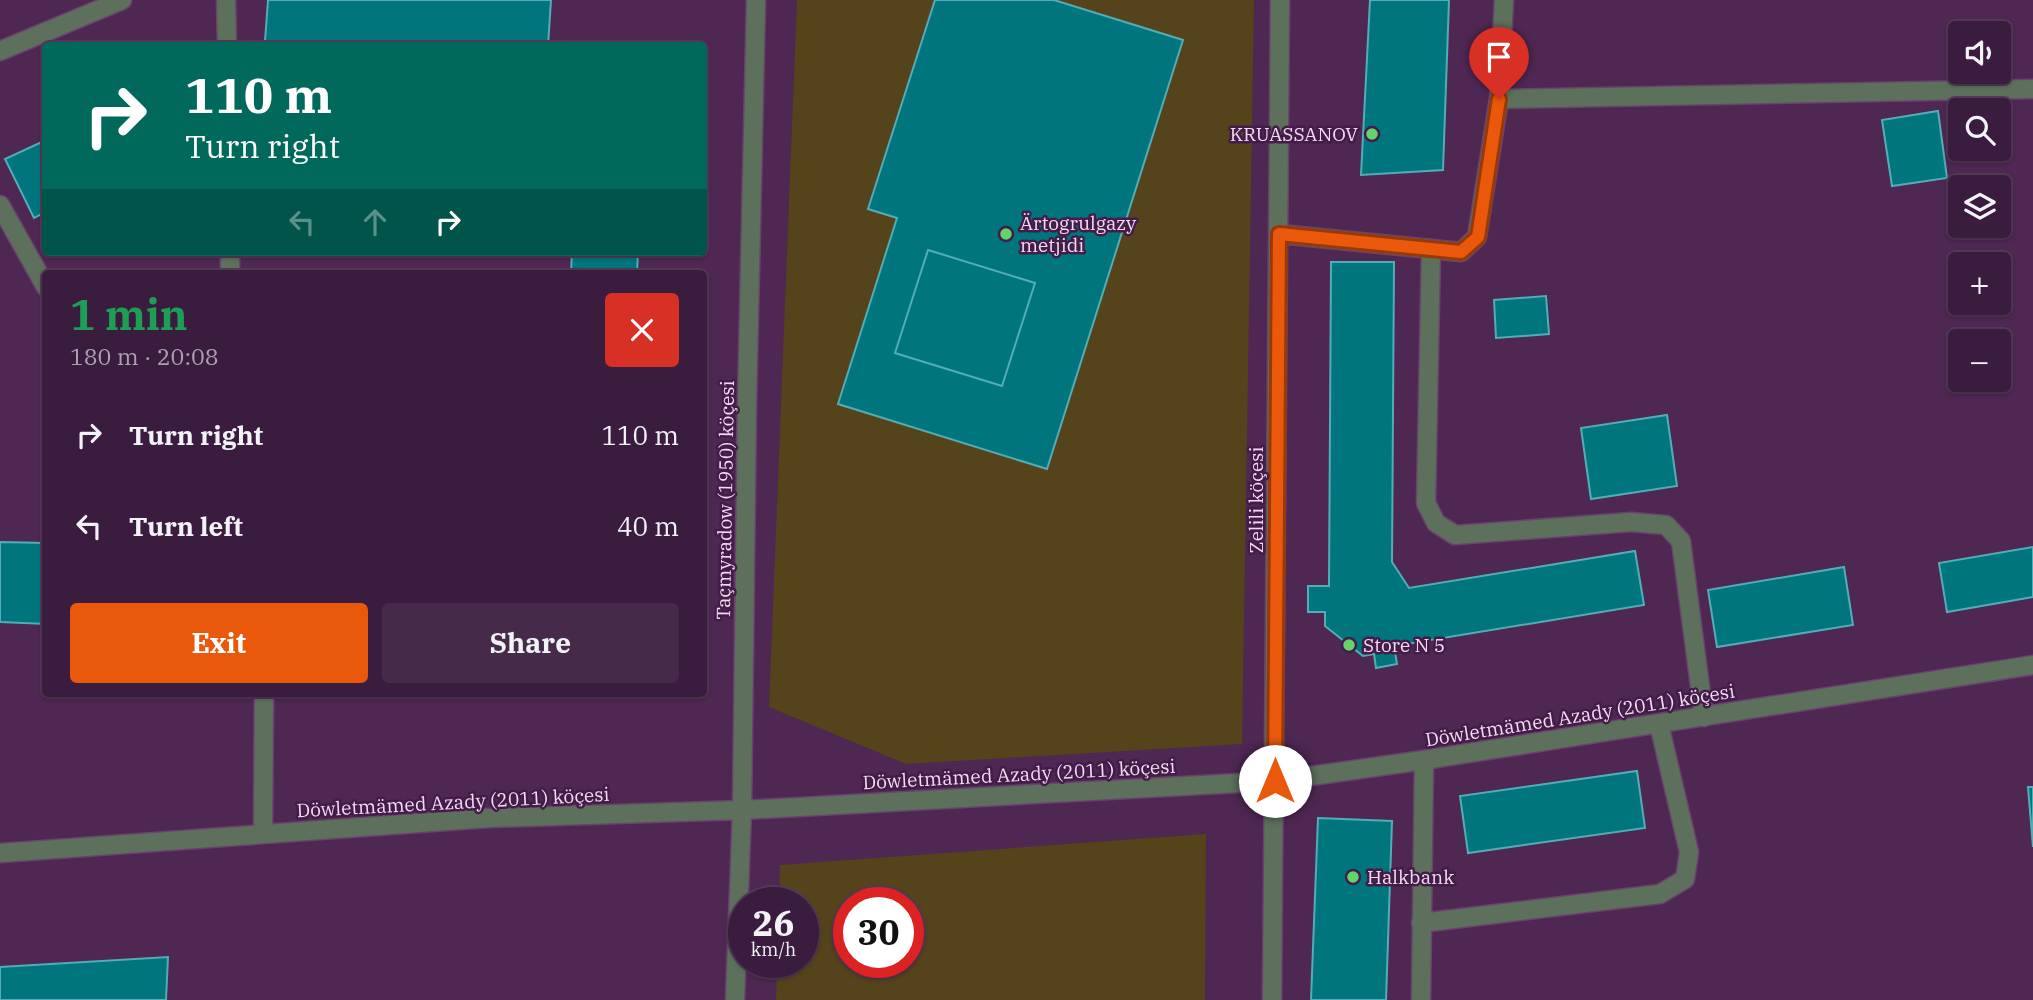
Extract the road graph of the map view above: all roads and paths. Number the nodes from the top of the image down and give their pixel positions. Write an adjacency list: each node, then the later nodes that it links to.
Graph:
1 (122, 0): 7 (street)
2 (226, 0): 6 (street)
3 (756, 0): 20 (street, Taçmyradow (1950) köçesi)
4 (1280, 0): 11 (street, Zelili köçesi)
5 (1504, 0): 9 (street)
6 (227, 42)
7 (0, 51)
8 (2033, 89): 9 (street)
9 (1499, 99): 12 (street)
10 (0, 205): 13 (street)
11 (1279, 234): 12 (street); 19 (street, Zelili köçesi)
12 (1431, 249): 16 (street)
13 (42, 280)
14 (2033, 665): 16 (street, Döwletmämed Azady (2011) köçesi)
15 (264, 697): 21 (street)
16 (1704, 717): 17 (street, Döwletmämed Azady (2011) köçesi)
17 (1659, 724): 18 (street, Döwletmämed Azady (2011) köçesi); 23 (street)
18 (1424, 761): 19 (street, Döwletmämed Azady (2011) köçesi); 23 (street)
19 (1275, 781): 20 (street, Döwletmämed Azady (2011) köçesi); 25 (street, Zelili köçesi)
20 (742, 810): 21 (street, Döwletmämed Azady (2011) köçesi); 24 (street, Taçmyradow (1950) köçesi)
21 (263, 833): 22 (street, Döwletmämed Azady (2011) köçesi)
22 (0, 853)
23 (1421, 923): 26 (street)
24 (735, 1000)
25 (1272, 1000)
26 (1421, 1000)

